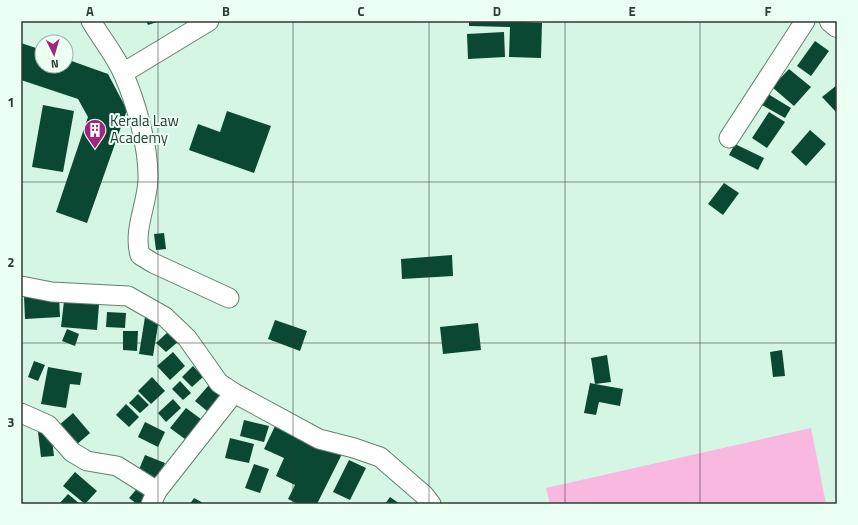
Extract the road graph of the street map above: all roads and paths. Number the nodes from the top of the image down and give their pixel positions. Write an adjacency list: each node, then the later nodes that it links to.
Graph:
1 (91, 21): 6 (street)
2 (209, 21): 6 (street)
3 (805, 21): 7 (street)
4 (831, 21): 5 (main road)
5 (837, 26)
6 (123, 73): 9 (street)
7 (729, 138)
8 (21, 286): 10 (street)
9 (229, 298)
10 (234, 394): 12 (street); 13 (street)
11 (21, 413): 12 (street)
12 (154, 498)
13 (431, 504)

